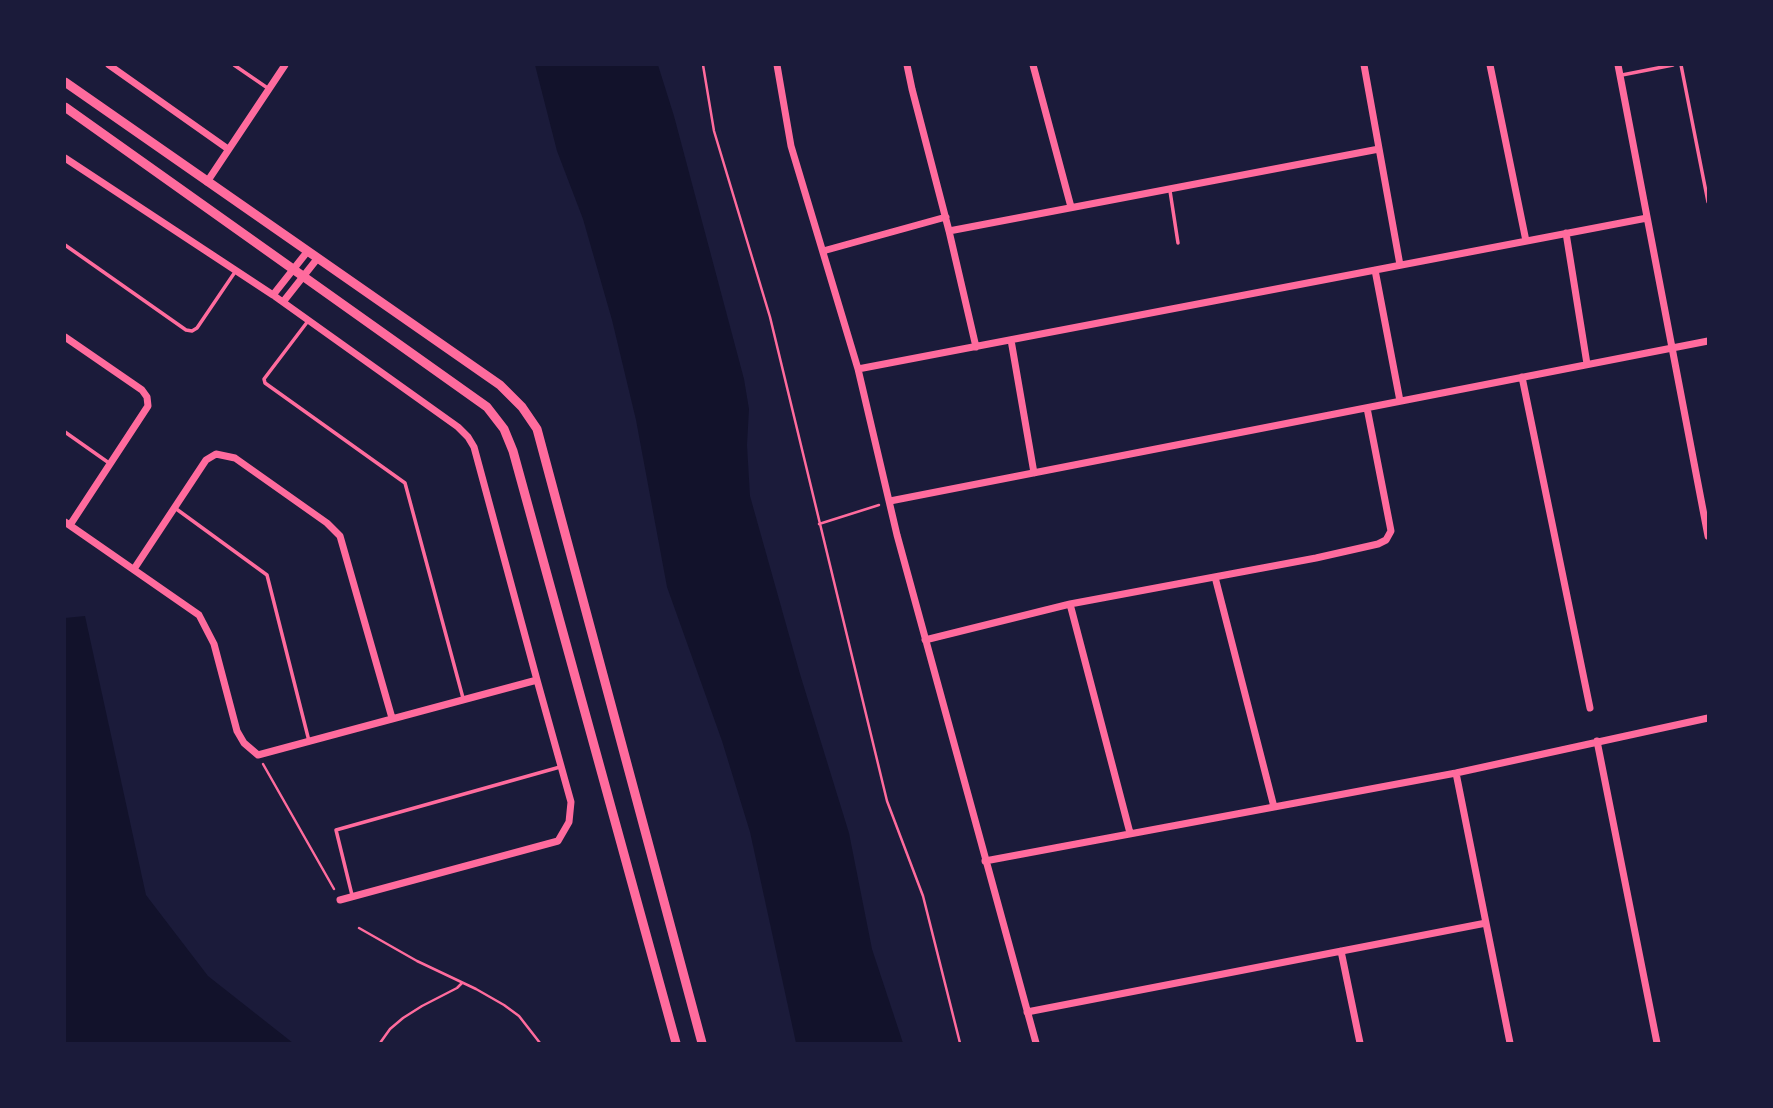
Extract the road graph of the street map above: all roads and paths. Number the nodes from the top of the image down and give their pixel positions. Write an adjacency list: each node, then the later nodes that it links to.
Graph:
1 (108, 65): 17 (street)
2 (234, 65): 15 (lane)
3 (285, 65): 15 (street)
4 (703, 65): 58 (path)
5 (777, 65): 31 (street)
6 (907, 65): 24 (street)
7 (1033, 65): 23 (street)
8 (1364, 65): 18 (street)
9 (1490, 65): 28 (street)
10 (1618, 65): 13 (street)
11 (1673, 65): 13 (lane)
12 (1681, 65): 22 (lane)
13 (1620, 76): 25 (street)
14 (65, 82): 20 (street)
15 (269, 89): 17 (street)
16 (65, 107): 36 (street)
17 (228, 149): 20 (street)
18 (1379, 149): 21 (street); 34 (street)
19 (65, 158): 35 (street)
20 (206, 182): 32 (street)
21 (1169, 189): 23 (street); 29 (lane)
22 (1708, 202)
23 (1071, 207): 26 (street)
24 (946, 217): 26 (street); 31 (street)
25 (1647, 218): 27 (street); 46 (street)
26 (949, 231): 45 (street)
27 (1566, 233): 28 (street); 47 (street)
28 (1526, 241): 34 (street)
29 (1178, 243)
30 (65, 245): 35 (lane)
31 (823, 251): 48 (street)
32 (307, 252): 33 (street); 36 (street)
33 (317, 259): 38 (street); 87 (street)
34 (1400, 265): 37 (street)
35 (236, 270): 39 (street)
36 (294, 270): 38 (street); 39 (street)
37 (1375, 270): 43 (street); 50 (street)
38 (304, 276): 40 (street); 86 (street)
39 (274, 295): 40 (street)
40 (283, 302): 41 (street)
41 (309, 320): 64 (street); 65 (lane)
42 (65, 337): 53 (street)
43 (1012, 340): 45 (street); 54 (street)
44 (1708, 341): 46 (street)
45 (976, 346): 48 (street)
46 (1672, 348): 47 (street); 59 (street)
47 (1587, 364): 49 (street)
48 (858, 369): 55 (street)
49 (1522, 377): 50 (street); 66 (street)
50 (1400, 401): 51 (street)
51 (1367, 408): 54 (street); 61 (street)
52 (65, 432): 53 (lane)
53 (110, 464): 57 (street)
54 (1034, 473): 55 (street)
55 (890, 501): 58 (path); 63 (street)
56 (175, 508): 60 (street); 67 (street); 69 (lane)
57 (67, 524): 60 (street)
58 (819, 524): 88 (path)
59 (1708, 536)
60 (134, 569): 71 (street)
61 (1215, 576): 62 (street); 74 (street)
62 (1070, 604): 63 (street); 75 (street)
63 (925, 640): 76 (street)
64 (537, 680): 65 (street); 72 (street)
65 (463, 700): 67 (street)
66 (1590, 708)
67 (392, 718): 69 (street)
68 (1708, 718): 70 (street)
69 (309, 741): 71 (street)
70 (1597, 741): 73 (street); 92 (street)
71 (258, 755): 78 (path)
72 (561, 767): 77 (street); 77 (lane)
73 (1456, 773): 74 (street); 79 (street)
74 (1274, 807): 75 (street)
75 (1130, 833): 76 (street)
76 (985, 861): 83 (street)
77 (352, 897): 78 (street)
78 (340, 900)
79 (1486, 923): 81 (street); 91 (street)
80 (359, 928): 82 (path)
81 (1341, 951): 83 (street); 90 (street)
82 (462, 983): 84 (path); 85 (path)
83 (1027, 1012): 89 (street)
84 (380, 1043)
85 (540, 1043)
86 (676, 1043)
87 (702, 1043)
88 (960, 1043)
89 (1036, 1043)
90 (1360, 1043)
91 (1510, 1043)
92 (1657, 1043)

